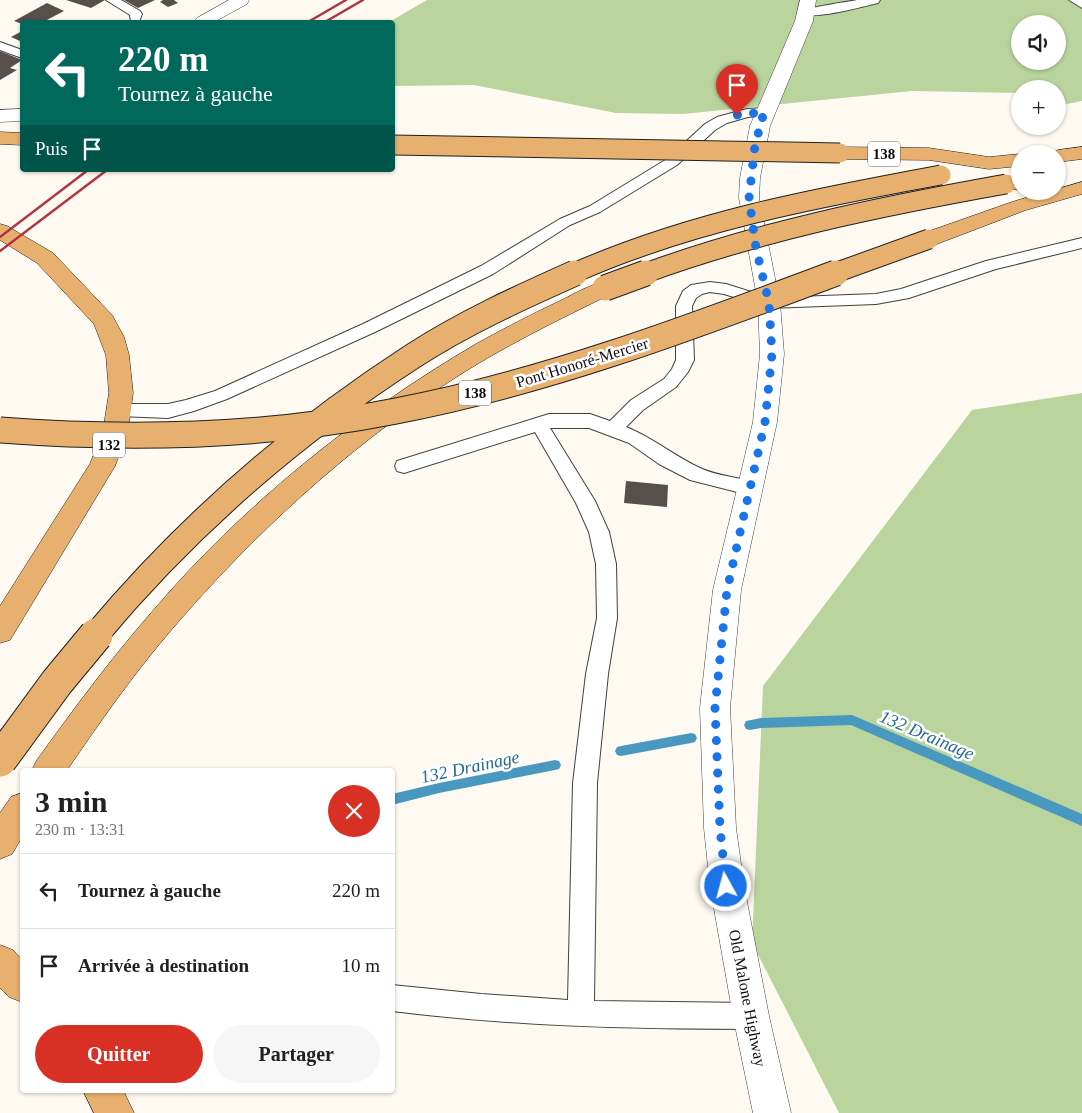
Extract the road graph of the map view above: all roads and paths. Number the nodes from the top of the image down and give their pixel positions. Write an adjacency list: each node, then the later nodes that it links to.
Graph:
1 (112, 0): 7 (lane)
2 (241, 0): 8 (street)
3 (874, 0): 6 (lane)
4 (1075, 0): 5 (lane)
5 (1082, 4)
6 (807, 6): 11 (street, Old Malone Highway)
7 (136, 20)
8 (206, 20)
9 (0, 46): 10 (lane)
10 (20, 53)
11 (764, 112): 27 (street, Old Malone Highway); 28 (lane)
12 (20, 115): 13 (street)
13 (0, 116)
14 (0, 138): 15 (highway)
15 (20, 139)
16 (395, 145): 20 (highway, 138, bridge)
17 (1082, 153): 18 (highway)
18 (1066, 155)
19 (1011, 161): 20 (highway, 138)
20 (989, 163): 35 (highway, bridge)
21 (1082, 180): 22 (highway)
22 (1066, 181)
23 (1011, 185): 36 (highway, bridge)
24 (1082, 188): 31 (highway, Pont Honoré-Mercier / 138, bridge)
25 (0, 231): 28 (highway, 132)
26 (1082, 243): 27 (lane)
27 (769, 303): 30 (lane); 33 (street, Old Malone Highway)
28 (120, 410): 34 (highway, 132)
29 (539, 424): 30 (lane); 32 (lane); 40 (lane)
30 (614, 428): 33 (lane)
31 (0, 430)
32 (404, 466)
33 (749, 488): 41 (street, Old Malone Highway)
34 (0, 631)
35 (0, 760)
36 (49, 768)
37 (20, 811): 38 (highway)
38 (0, 843)
39 (395, 998): 40 (lane)
40 (581, 1013): 41 (lane)
41 (751, 1016): 44 (street, Old Malone Highway)
42 (104, 1093): 43 (highway)
43 (115, 1113)
44 (772, 1113)

